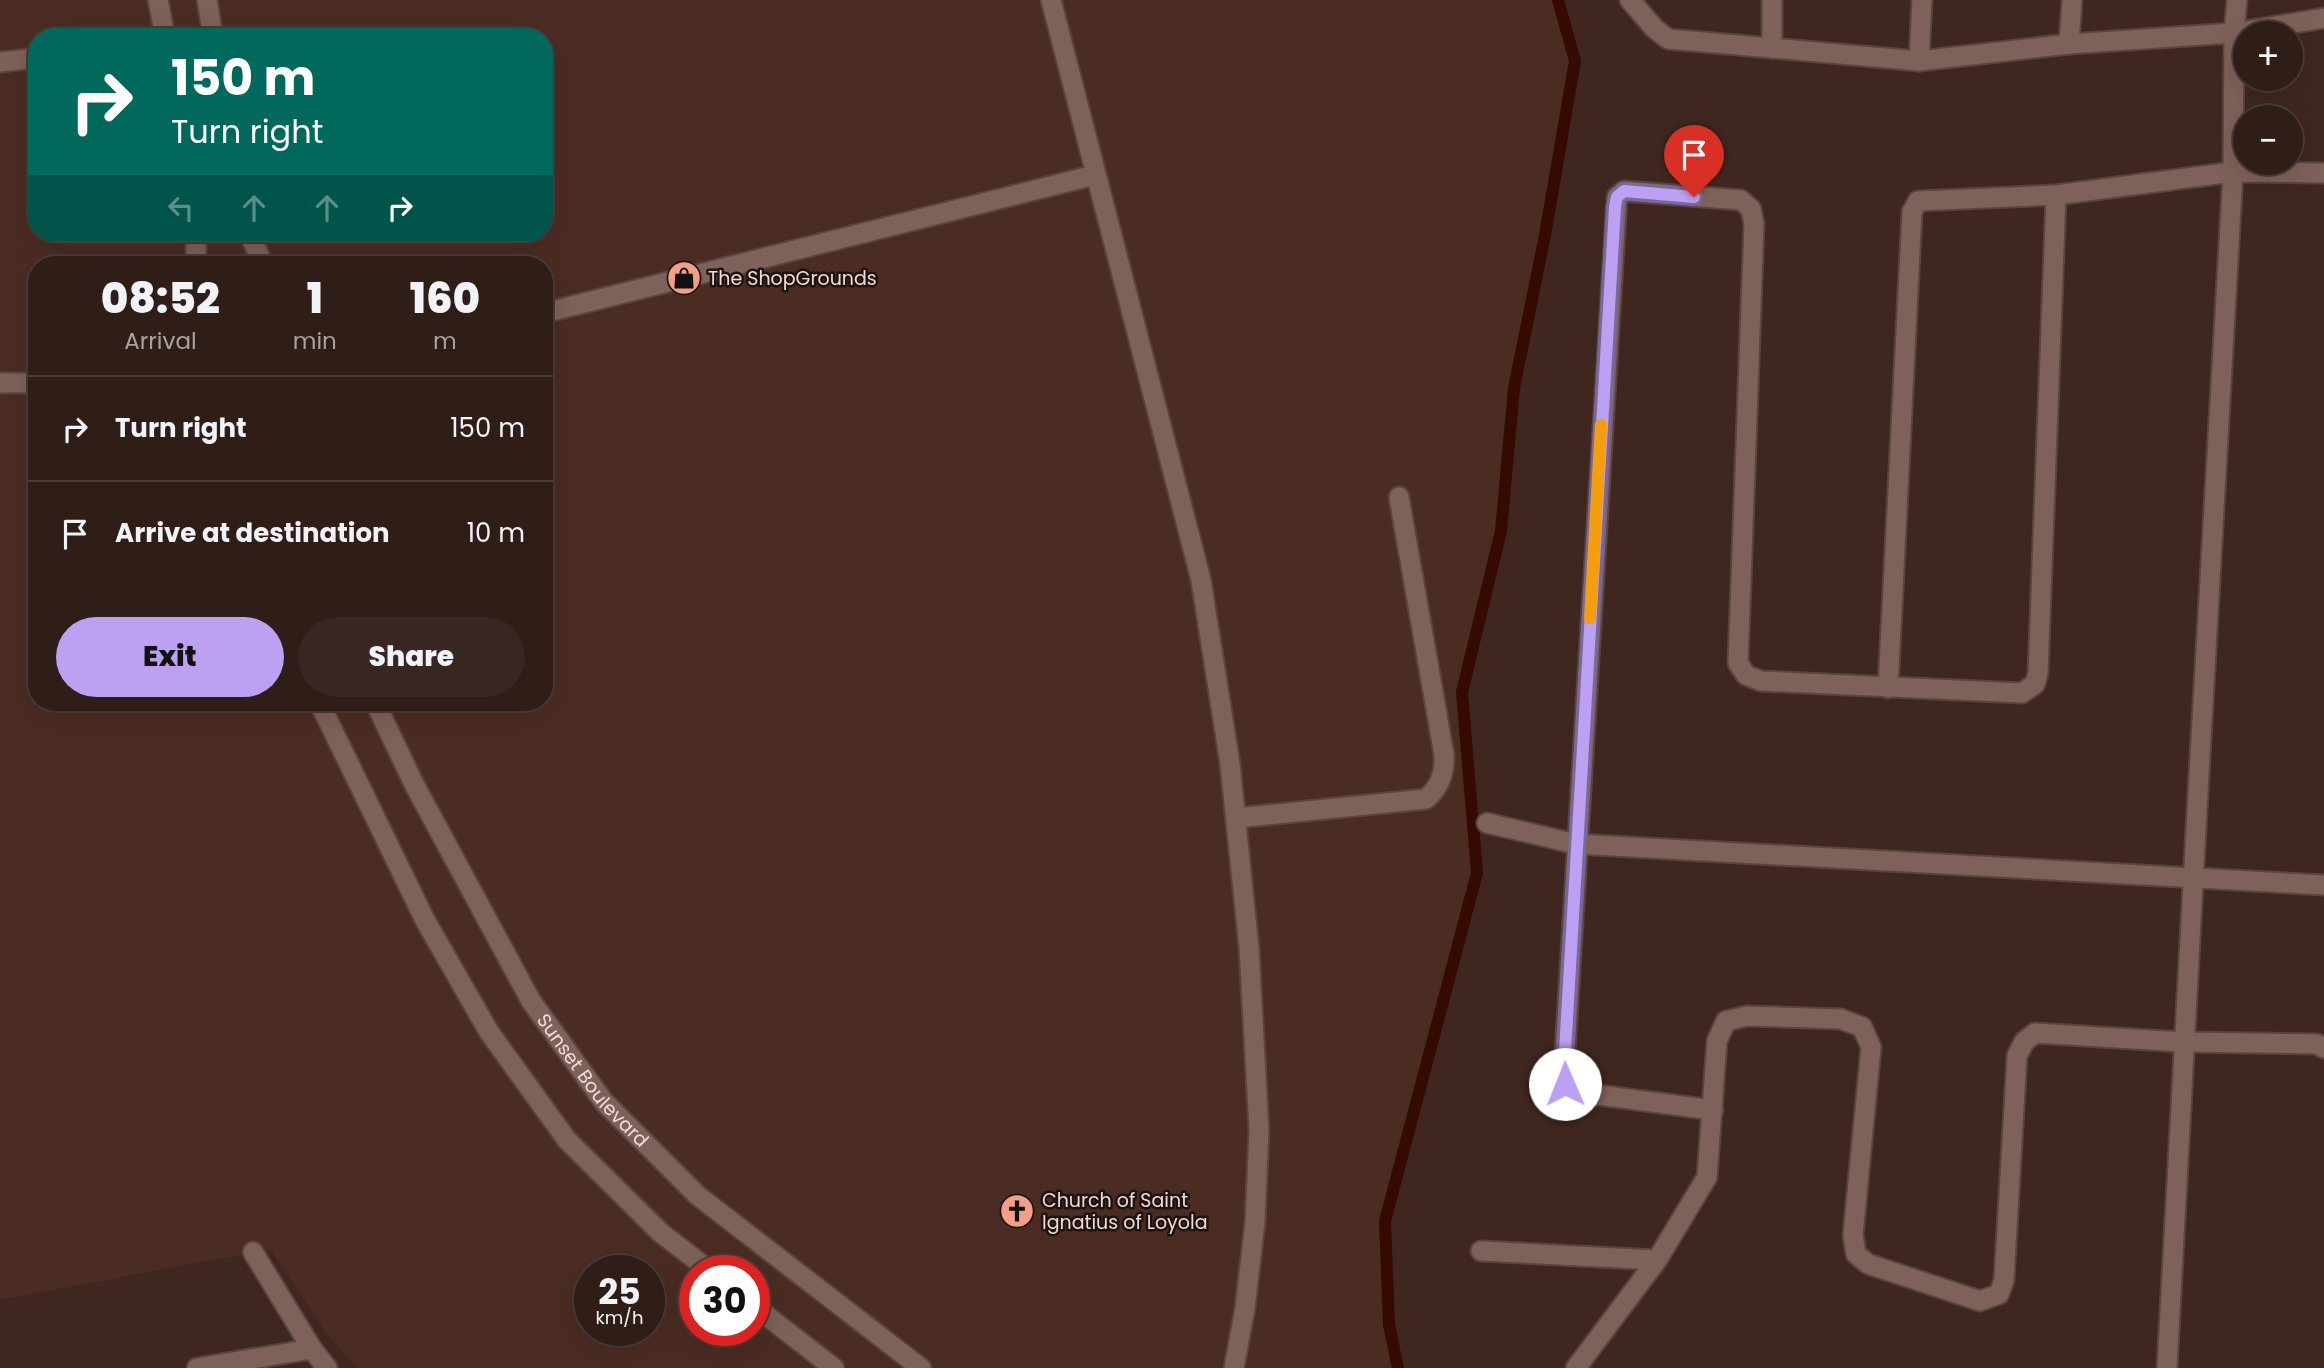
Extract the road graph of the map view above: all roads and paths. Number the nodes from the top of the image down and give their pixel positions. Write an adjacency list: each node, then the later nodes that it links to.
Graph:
1 (158, 0): 12 (street)
2 (207, 0): 13 (street)
3 (1051, 0): 23 (street)
4 (1630, 0): 16 (street)
5 (1772, 0): 16 (street)
6 (1922, 0): 18 (street)
7 (2072, 0): 15 (street)
8 (2236, 0): 10 (street)
9 (2324, 18): 11 (street)
10 (2235, 21)
11 (2303, 22)
12 (163, 28)
13 (212, 28)
14 (2233, 33): 15 (street)
15 (2069, 44): 18 (street)
16 (1772, 48): 18 (street)
17 (28, 59): 19 (street)
18 (1919, 61)
19 (0, 62)
20 (2233, 172): 24 (street); 35 (street)
21 (2303, 173): 22 (street)
22 (2324, 173)
23 (1095, 175): 25 (street); 32 (street)
24 (2056, 195): 29 (street); 29 (street)
25 (553, 311)
26 (0, 383): 27 (street)
27 (28, 383)
28 (1399, 497): 32 (street)
29 (1888, 688): 34 (street)
30 (323, 711): 42 (street)
31 (379, 711): 49 (street, Sunset Boulevard)
32 (1236, 818): 50 (street)
33 (1487, 823): 34 (street)
34 (1576, 844): 35 (street); 39 (street)
35 (2195, 877): 36 (street); 37 (street)
36 (2324, 885)
37 (2183, 1042): 38 (street); 39 (street); 52 (street)
38 (2324, 1048)
39 (1713, 1110): 43 (street)
40 (1481, 1251): 43 (street)
41 (253, 1252): 45 (street)
42 (690, 1255)
43 (1657, 1260): 51 (street)
44 (770, 1318): 48 (street)
45 (312, 1349): 46 (street); 47 (street)
46 (197, 1368)
47 (327, 1368)
48 (834, 1368)
49 (921, 1368)
50 (1234, 1368)
51 (1576, 1368)
52 (2167, 1368)

